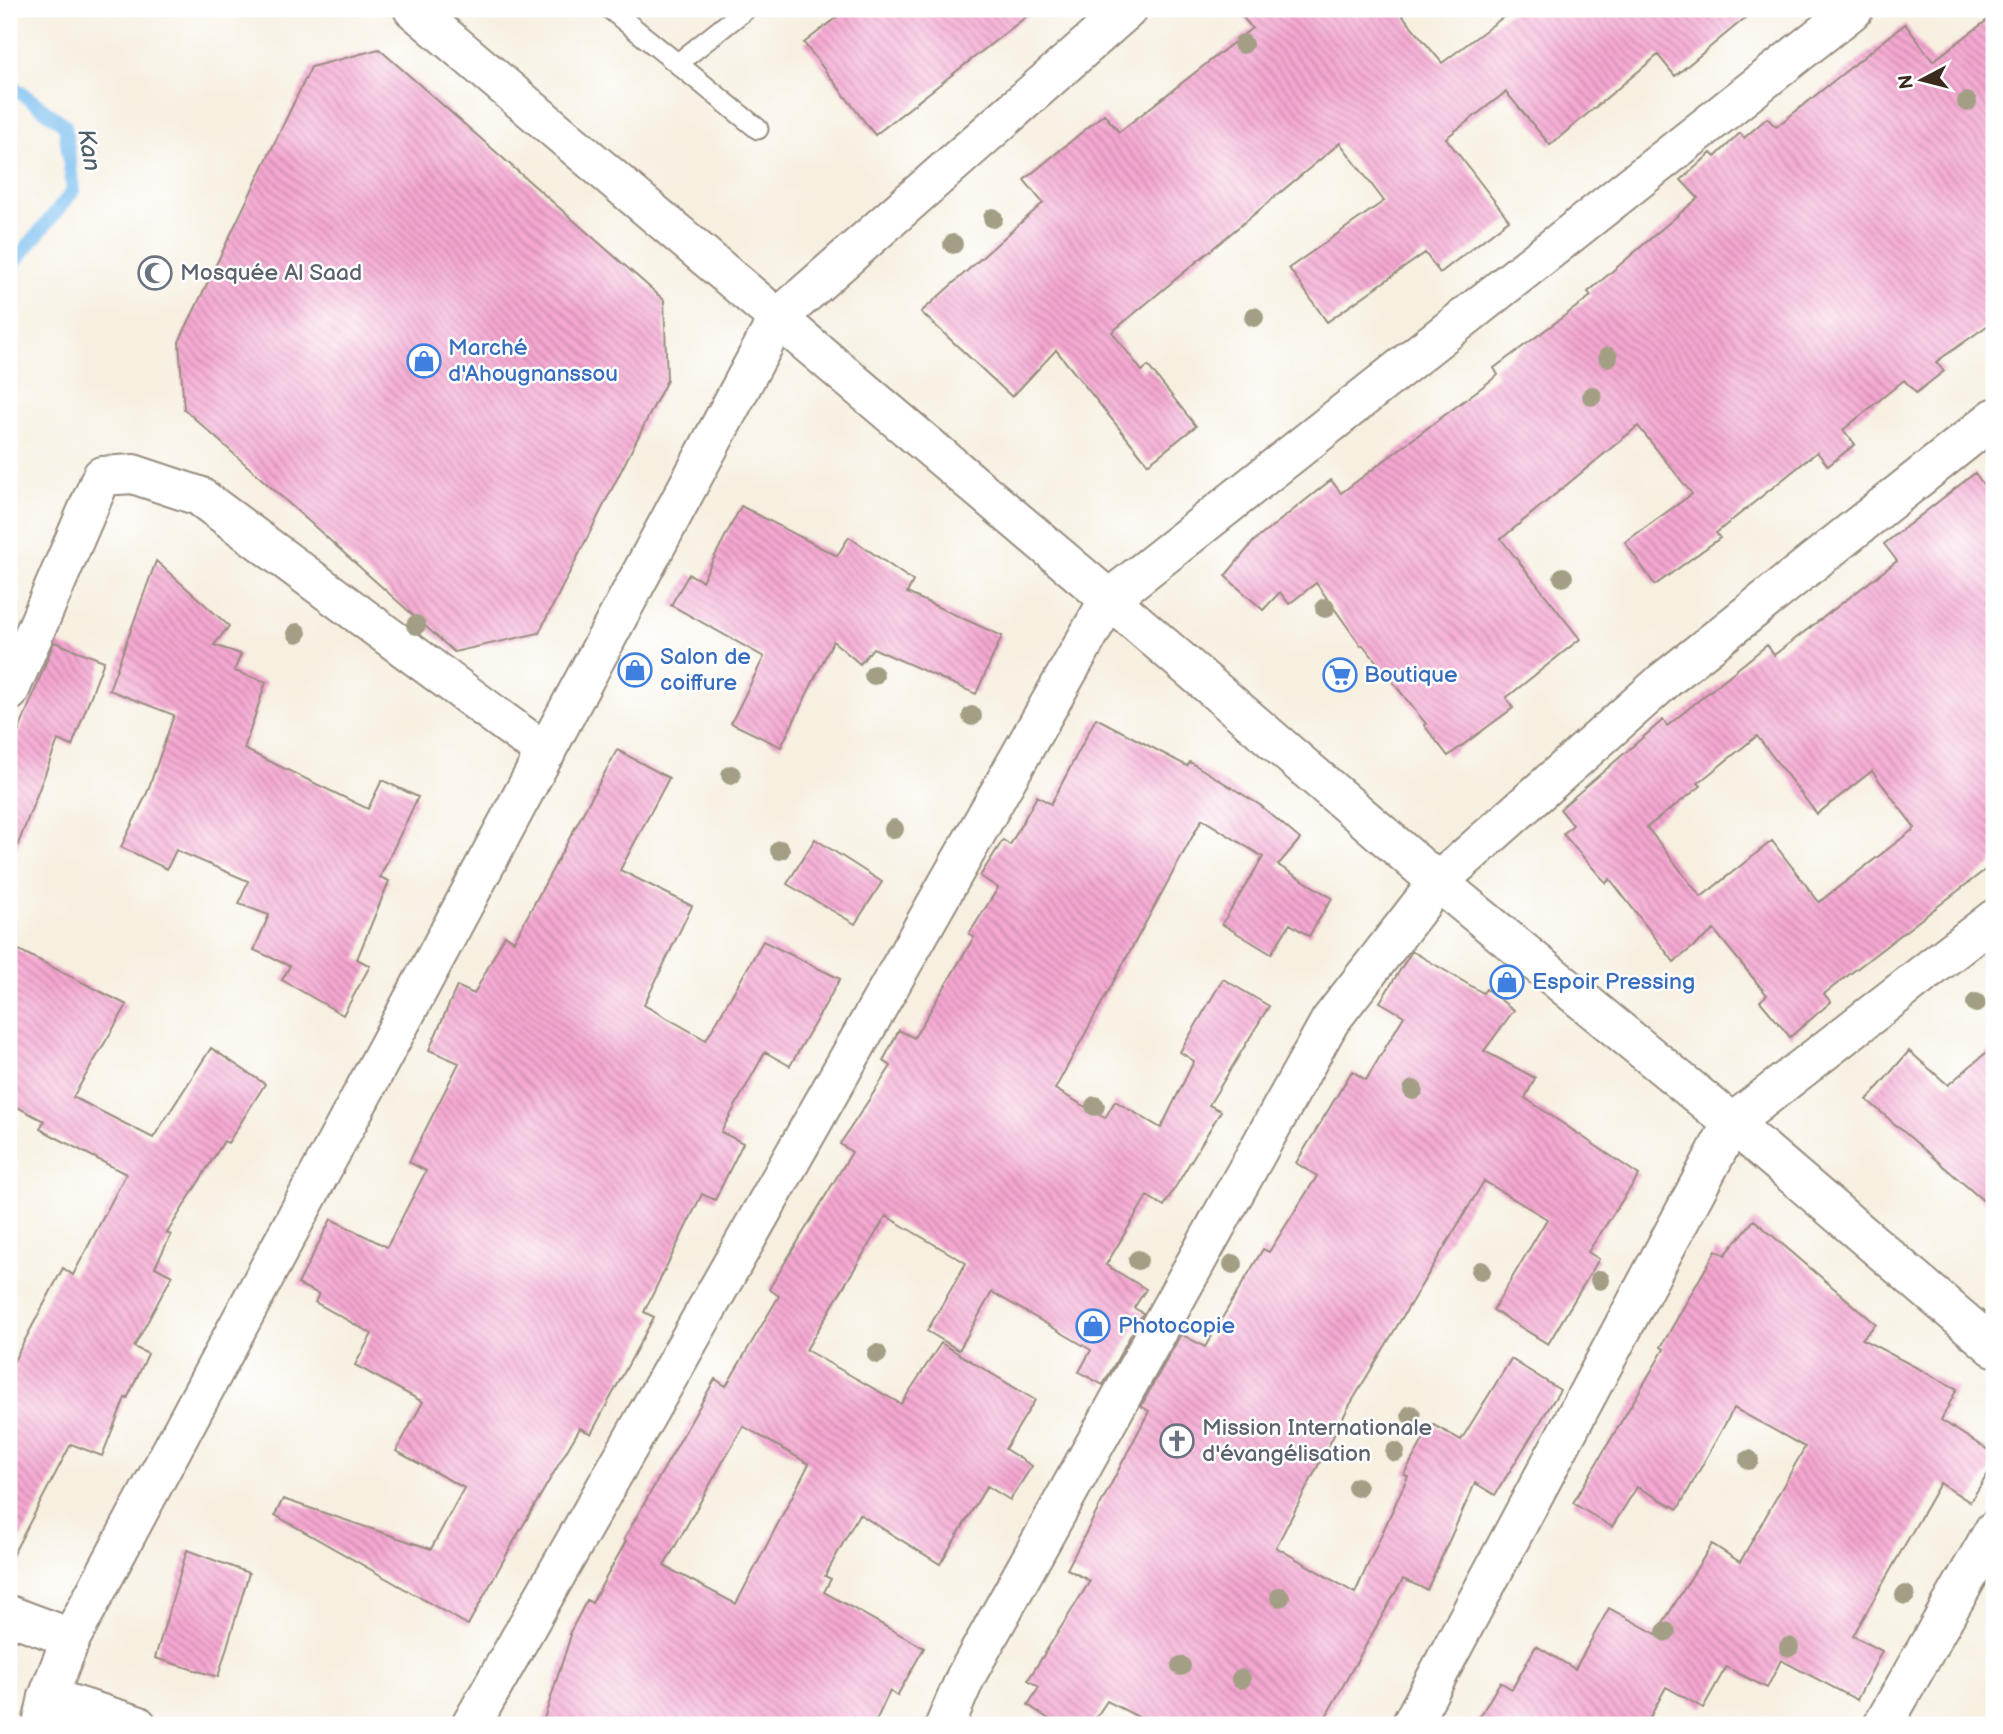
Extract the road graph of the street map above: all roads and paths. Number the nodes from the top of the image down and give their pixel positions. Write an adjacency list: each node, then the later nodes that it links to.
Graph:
1 (412, 9): 8 (street)
2 (610, 9): 6 (lane)
3 (746, 9): 6 (lane)
4 (1128, 9): 8 (street)
5 (1854, 9): 10 (street)
6 (678, 63): 7 (lane)
7 (758, 129)
8 (778, 318): 10 (street); 12 (street)
9 (1994, 418): 13 (street)
10 (1109, 599): 13 (street); 22 (street)
11 (9, 692): 12 (street)
12 (546, 753): 19 (street)
13 (1438, 882): 15 (street); 23 (street)
14 (1994, 919): 15 (street)
15 (1732, 1123): 16 (street); 24 (street)
16 (1994, 1347)
17 (1994, 1530): 25 (street)
18 (9, 1615): 19 (street)
19 (71, 1638): 20 (street)
20 (45, 1711): 21 (street)
21 (136, 1725)
22 (471, 1725)
23 (945, 1725)
24 (1411, 1725)
25 (1883, 1725)

